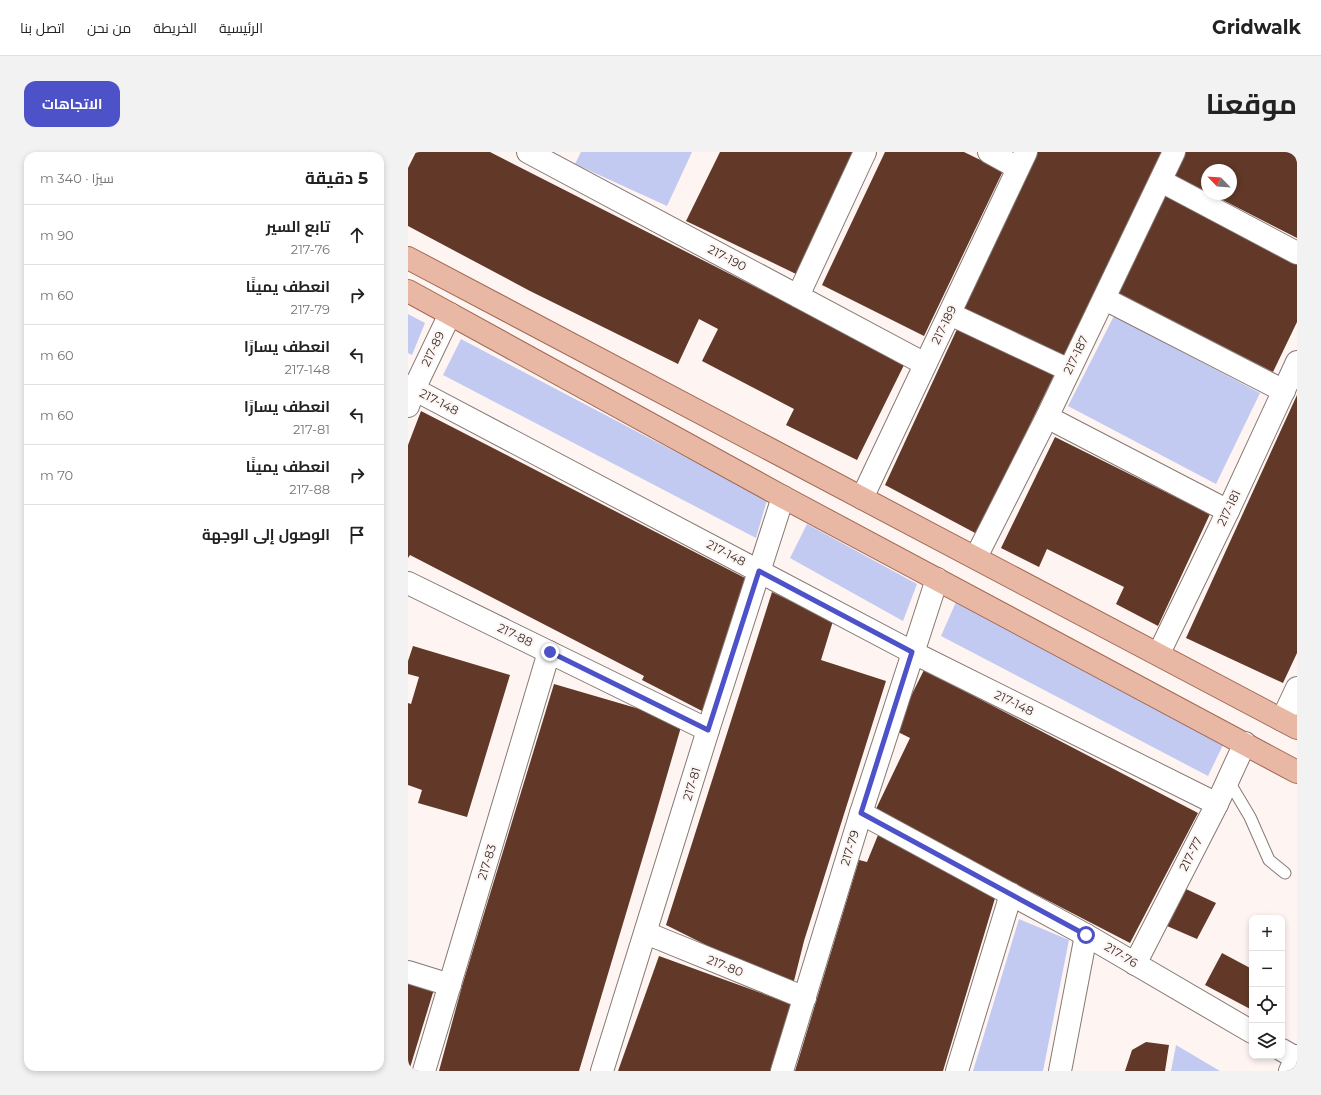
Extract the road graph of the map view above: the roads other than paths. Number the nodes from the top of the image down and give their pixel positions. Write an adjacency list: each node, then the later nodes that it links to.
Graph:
1 (528, 152): 5 (street, 217-190)
2 (865, 152): 11 (street)
3 (989, 152): 6 (street)
4 (1174, 152): 7 (street, 217-187)
5 (558, 159): 11 (street, 217-190)
6 (1022, 160): 14 (street, 217-189)
7 (1161, 181): 8 (street); 12 (street, 217-187)
8 (1297, 254)
9 (408, 258): 22 (main road)
10 (408, 291): 13 (main road)
11 (798, 296): 16 (street, 217-190)
12 (1105, 299): 17 (street, 217-187); 18 (street)
13 (450, 314): 19 (street, 217-89); 21 (main road)
14 (950, 314): 16 (street, 217-189); 17 (street)
15 (1297, 362): 18 (street, 217-181)
16 (925, 364): 22 (street, 217-189)
17 (1069, 370): 20 (street, 217-187)
18 (1284, 391): 23 (street, 217-181)
19 (410, 394): 25 (street, 217-148)
20 (1047, 417): 23 (street); 24 (street, 217-187)
21 (783, 497): 25 (street, 217-81); 26 (main road)
22 (862, 498): 24 (main road)
23 (1228, 511): 30 (street, 217-181)
24 (976, 557): 30 (main road)
25 (759, 571): 29 (street, 217-148); 33 (street, 217-81)
26 (937, 579): 29 (street, 217-79); 34 (main road)
27 (408, 583): 28 (street, 217-88)
28 (550, 652): 33 (street, 217-88); 45 (street, 217-83)
29 (912, 652): 37 (street, 217-148); 38 (street, 217-79)
30 (1159, 653): 32 (main road)
31 (1297, 688): 32 (street)
32 (1290, 724)
33 (708, 730): 41 (street, 217-81)
34 (1245, 743): 35 (main road); 36 (street, 217-77)
35 (1297, 772)
36 (1228, 780): 37 (street, 217-77); 39 (lane)
37 (1217, 804): 43 (street, 217-77)
38 (861, 813): 40 (street, 217-76); 46 (street, 217-79)
39 (1285, 873)
40 (1011, 894): 42 (street, 217-76); 51 (street)
41 (646, 934): 46 (street, 217-80); 49 (street, 217-81)
42 (1086, 935): 43 (street, 217-76); 52 (street)
43 (1135, 964): 47 (street, 217-76)
44 (408, 972): 45 (street)
45 (450, 985): 48 (street, 217-83)
46 (804, 998): 50 (street, 217-79)
47 (1249, 1030)
48 (424, 1071)
49 (602, 1071)
50 (782, 1071)
51 (957, 1071)
52 (1060, 1071)

